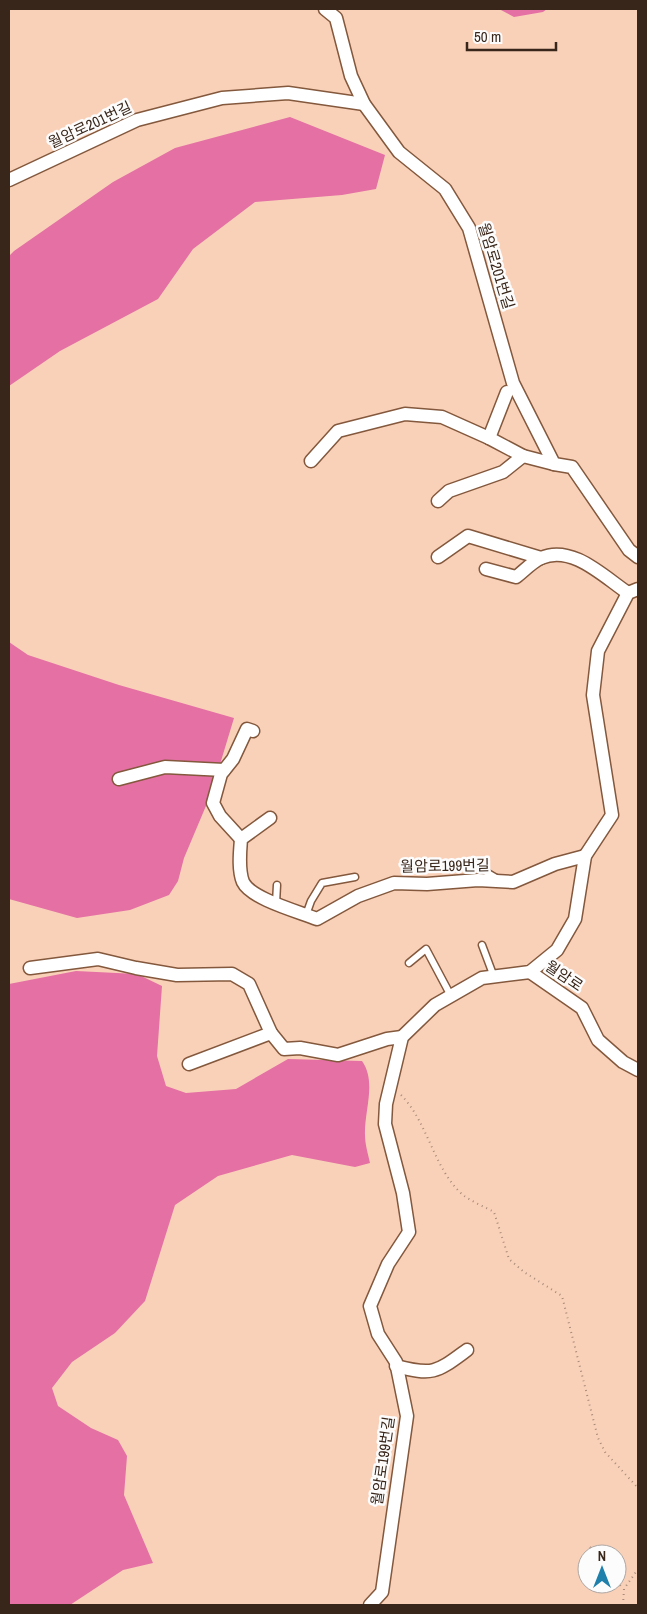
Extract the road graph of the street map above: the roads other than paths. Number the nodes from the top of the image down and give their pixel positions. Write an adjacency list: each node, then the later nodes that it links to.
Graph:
1 (325, 9): 2 (street, 월암로201번길)
2 (364, 104): 3 (street, 월암로201번길); 8 (street, 월암로201번길)
3 (9, 180)
4 (507, 392): 5 (street)
5 (489, 438): 6 (street); 7 (street)
6 (523, 456): 8 (street); 9 (street)
7 (311, 461)
8 (554, 464): 10 (street)
9 (438, 501)
10 (638, 556)
11 (438, 557): 12 (street)
12 (542, 558): 13 (street); 14 (street)
13 (486, 569)
14 (633, 591): 20 (street)
15 (254, 731): 16 (street)
16 (224, 770): 17 (street); 19 (street)
17 (119, 779)
18 (270, 818): 19 (street)
19 (241, 839): 25 (street, 월암로199번길)
20 (585, 856): 23 (street, 월암로199번길); 30 (street)
21 (471, 862): 23 (lane)
22 (355, 877): 26 (lane)
23 (503, 882): 26 (street, 월암로199번길)
24 (277, 885): 25 (lane)
25 (276, 903): 26 (street, 월암로199번길)
26 (306, 915)
27 (482, 945): 31 (lane)
28 (409, 962): 32 (lane)
29 (30, 968): 33 (street)
30 (530, 972): 31 (street); 36 (street, 월암로)
31 (494, 977): 32 (street)
32 (451, 996): 34 (street)
33 (271, 1033): 34 (street); 35 (street)
34 (402, 1037): 38 (street, 월암로199번길)
35 (189, 1064)
36 (638, 1070)
37 (467, 1350): 38 (street)
38 (396, 1366): 39 (street, 월암로199번길)
39 (370, 1605)

